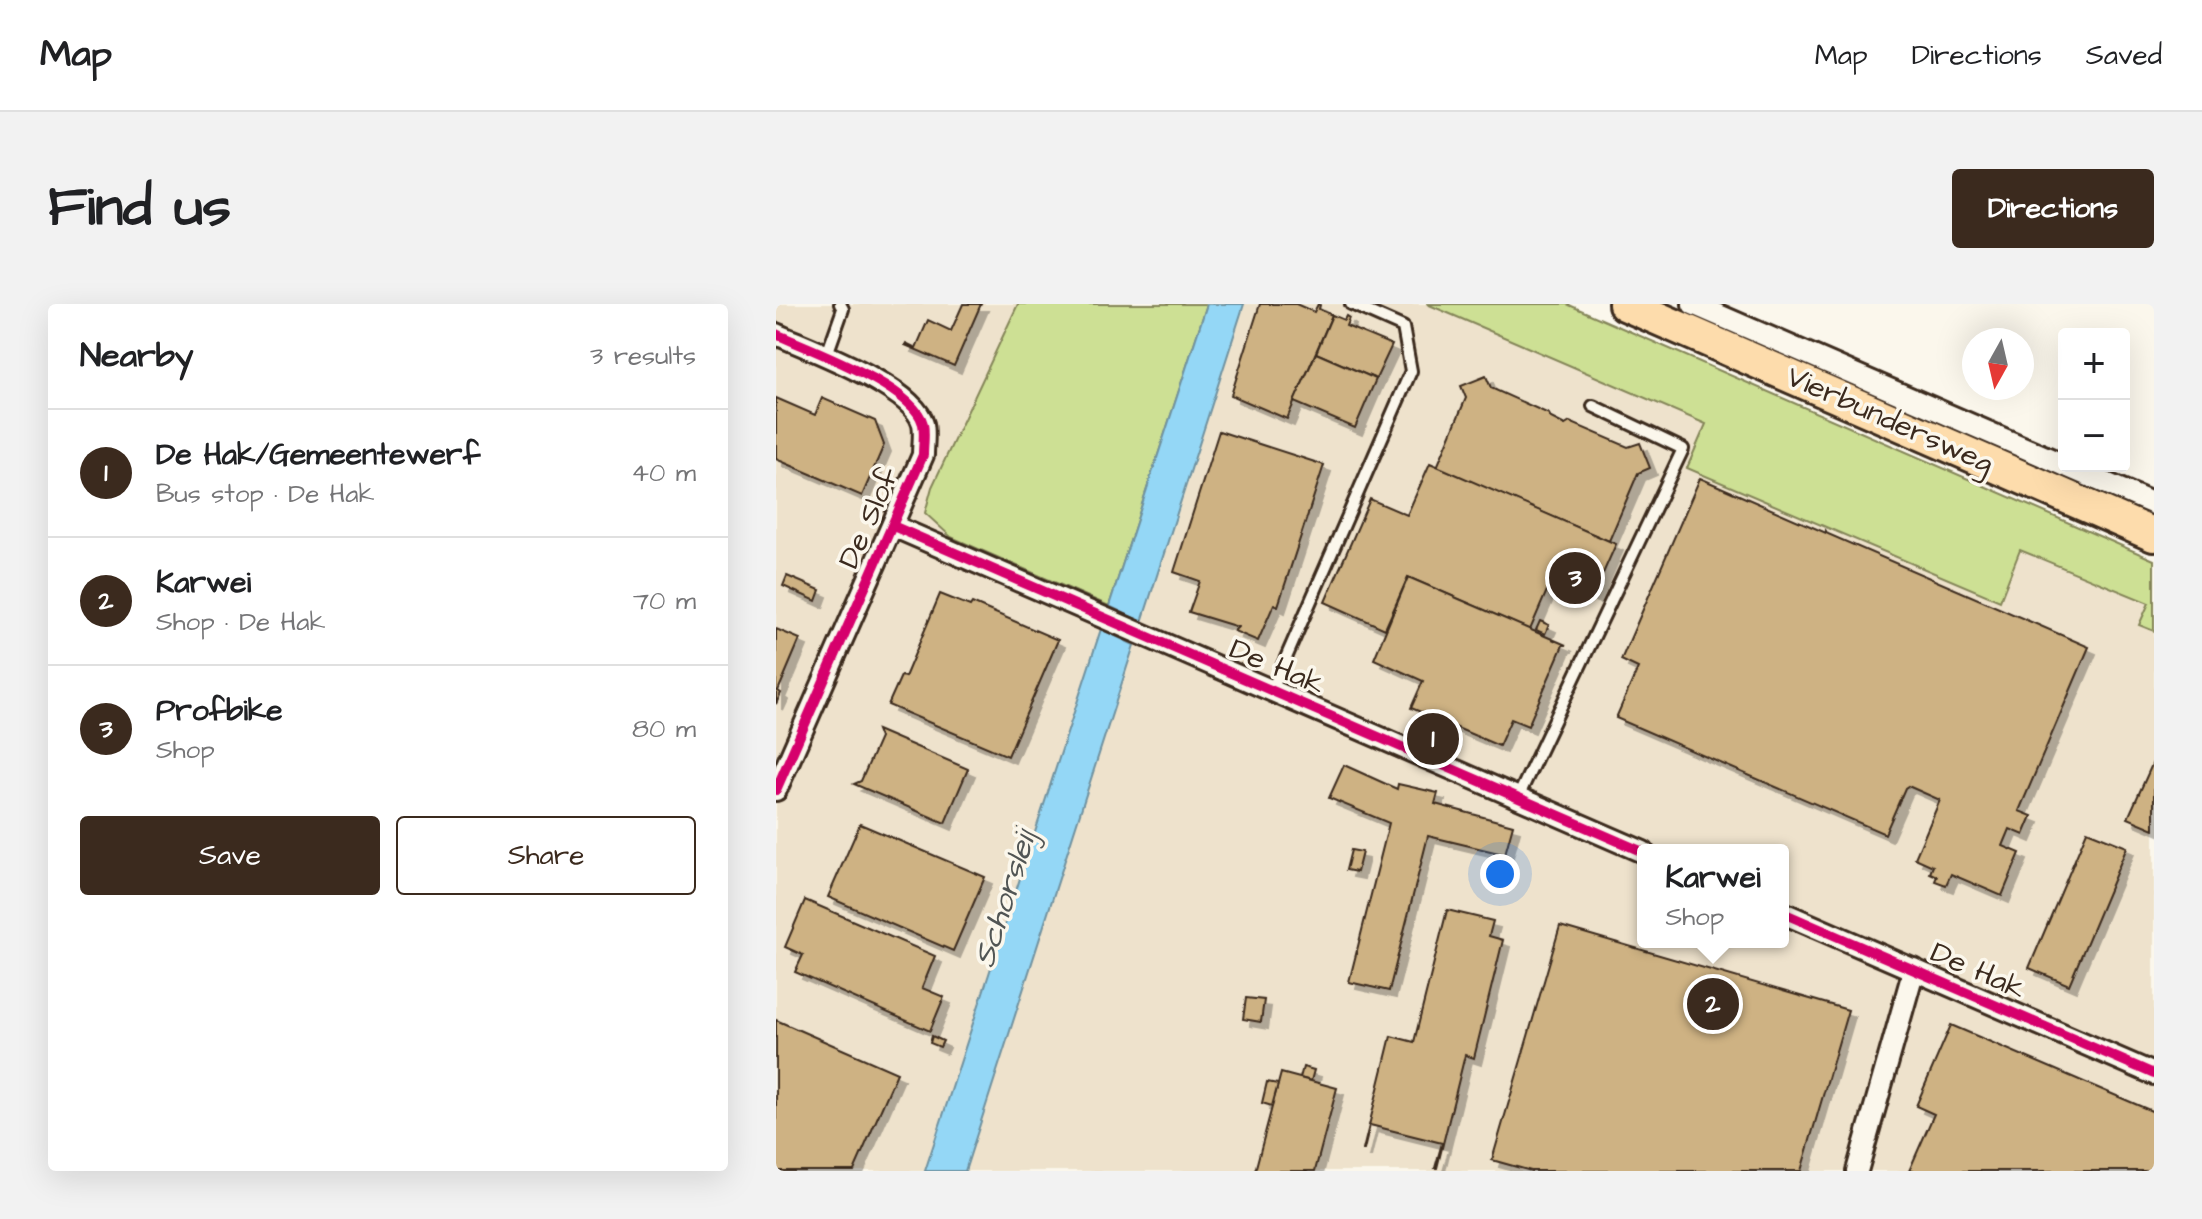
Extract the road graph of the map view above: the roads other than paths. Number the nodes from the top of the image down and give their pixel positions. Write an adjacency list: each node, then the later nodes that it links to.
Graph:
1 (840, 304): 6 (lane)
2 (1351, 304): 14 (lane, De Hak)
3 (1625, 304): 8 (main road, Vierbundersweg)
4 (1693, 304): 8 (street, Vierbundersweg)
5 (776, 334): 6 (street, De Slof)
6 (826, 357): 12 (street, De Slof)
7 (1593, 406): 16 (lane)
8 (1931, 423): 9 (street, Vierbundersweg); 13 (main road, Vierbundersweg)
9 (2058, 464)
10 (2079, 472): 11 (street, Vierbundersweg)
11 (2154, 504)
12 (893, 526): 14 (street, De Hak); 15 (street, De Slof)
13 (2154, 535)
14 (1272, 690): 16 (street, De Hak)
15 (778, 782)
16 (1518, 797): 17 (street, De Hak)
17 (1637, 849)
18 (1789, 916): 19 (street, De Hak)
19 (1914, 969): 20 (street, De Hak); 21 (street, De Hak)
20 (2154, 1074)
21 (1857, 1171)

